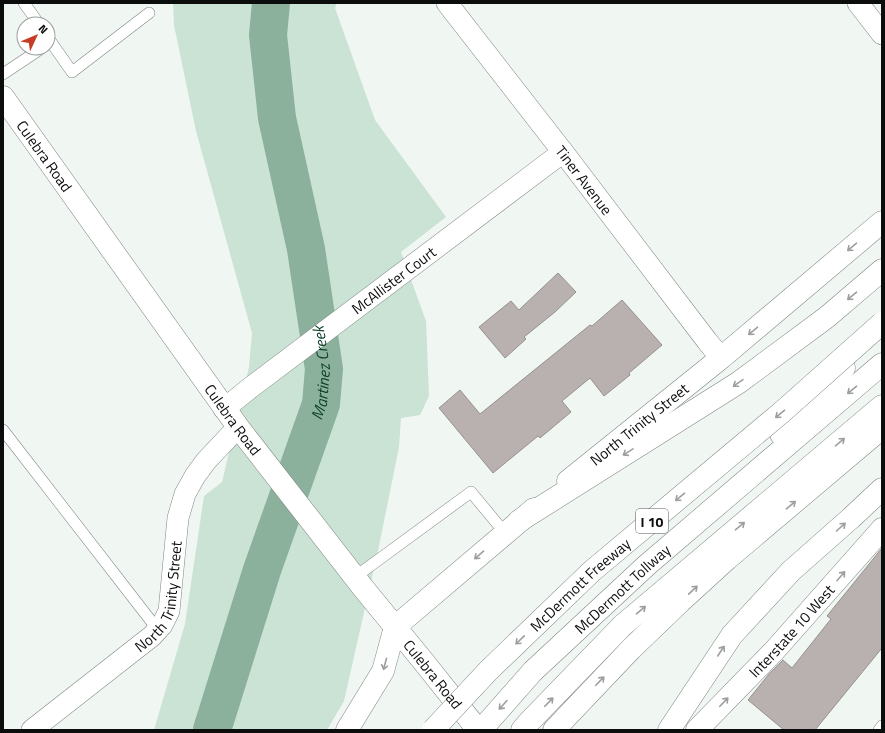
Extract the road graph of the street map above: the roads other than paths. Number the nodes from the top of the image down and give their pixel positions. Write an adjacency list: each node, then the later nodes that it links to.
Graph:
1 (24, 3): 5 (lane)
2 (447, 3): 11 (street, Tiner Avenue)
3 (858, 3): 6 (street)
4 (149, 13): 7 (lane)
5 (33, 16)
6 (882, 34)
7 (56, 53)
8 (29, 56): 9 (lane)
9 (3, 74)
10 (3, 97): 19 (main road, Culebra Road)
11 (563, 152): 16 (street, Tiner Avenue); 19 (street, McAllister Court)
12 (882, 222): 16 (main road, North Trinity Street, one-way to 16)
13 (882, 270): 25 (main road, one-way to 25)
14 (882, 323): 33 (main road, McDermott Freeway / I 10, one-way to 33, bridge)
15 (882, 328): 24 (main road)
16 (721, 358): 25 (main road, North Trinity Street)
17 (882, 364): 24 (main road, McDermott Tollway, one-way to 24)
18 (882, 406): 36 (main road, McDermott Tollway, one-way to 18)
19 (224, 408): 20 (main road, Culebra Road)
20 (238, 428): 27 (main road, Culebra Road); 29 (street, North Trinity Street)
21 (882, 428): 37 (main road, one-way to 21)
22 (3, 430): 29 (lane)
23 (882, 489): 38 (main road, one-way to 23)
24 (705, 516): 35 (main road, McDermott Tollway, one-way to 35)
25 (512, 527): 27 (lane); 28 (main road, North Trinity Street, one-way to 28)
26 (882, 529): 39 (main road, Interstate 10 West, one-way to 26)
27 (359, 583): 28 (main road, Culebra Road)
28 (395, 627): 32 (main road, one-way to 32); 34 (main road, Culebra Road)
29 (158, 630): 31 (street, North Trinity Street)
30 (882, 726): 40 (lane)
31 (32, 730)
32 (347, 730)
33 (433, 730)
34 (478, 730)
35 (481, 730)
36 (522, 730)
37 (554, 730)
38 (669, 730)
39 (697, 730)
40 (879, 730)

